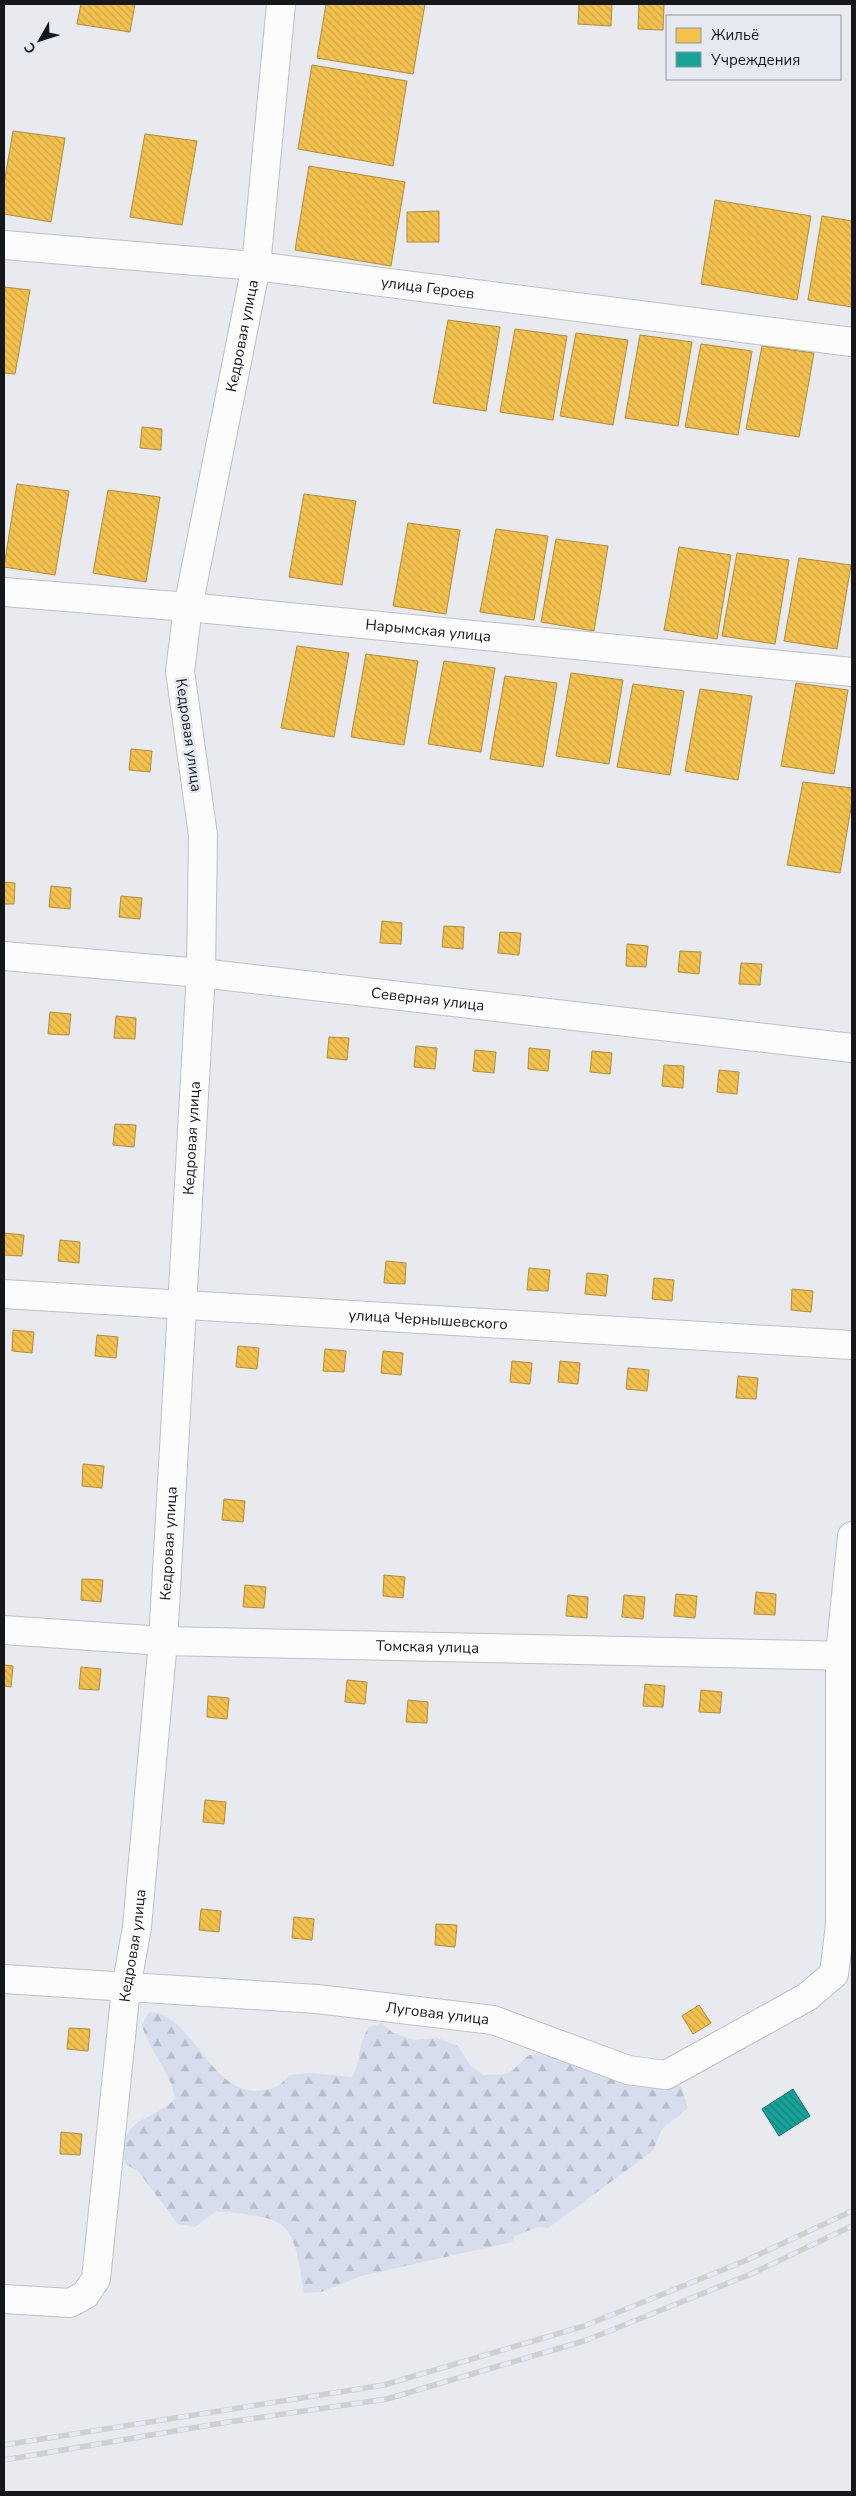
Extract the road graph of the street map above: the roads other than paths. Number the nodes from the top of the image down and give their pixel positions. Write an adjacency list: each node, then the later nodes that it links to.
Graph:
1 (281, 4): 3 (street, Кедровая улица)
2 (4, 245): 3 (street, улица Героев)
3 (256, 266): 4 (street, улица Героев); 6 (street, Кедровая улица)
4 (852, 342)
5 (4, 592): 6 (street, Нарымская улица)
6 (188, 607): 7 (street, Нарымская улица); 9 (street, Кедровая улица)
7 (852, 672)
8 (4, 956): 9 (street, Северная улица)
9 (201, 973): 10 (street, Северная улица); 12 (street, Кедровая улица)
10 (852, 1048)
11 (4, 1294): 12 (street, улица Чернышевского)
12 (184, 1305): 13 (street, улица Чернышевского); 16 (street, Кедровая улица)
13 (852, 1345)
14 (852, 1536): 17 (street)
15 (4, 1630): 16 (street, Томская улица)
16 (163, 1641): 17 (street, Томская улица); 19 (street, Кедровая улица)
17 (846, 1656): 19 (street, Луговая улица)
18 (4, 1979): 19 (street, Луговая улица)
19 (126, 1988): 20 (street, Кедровая улица)
20 (4, 2299)

